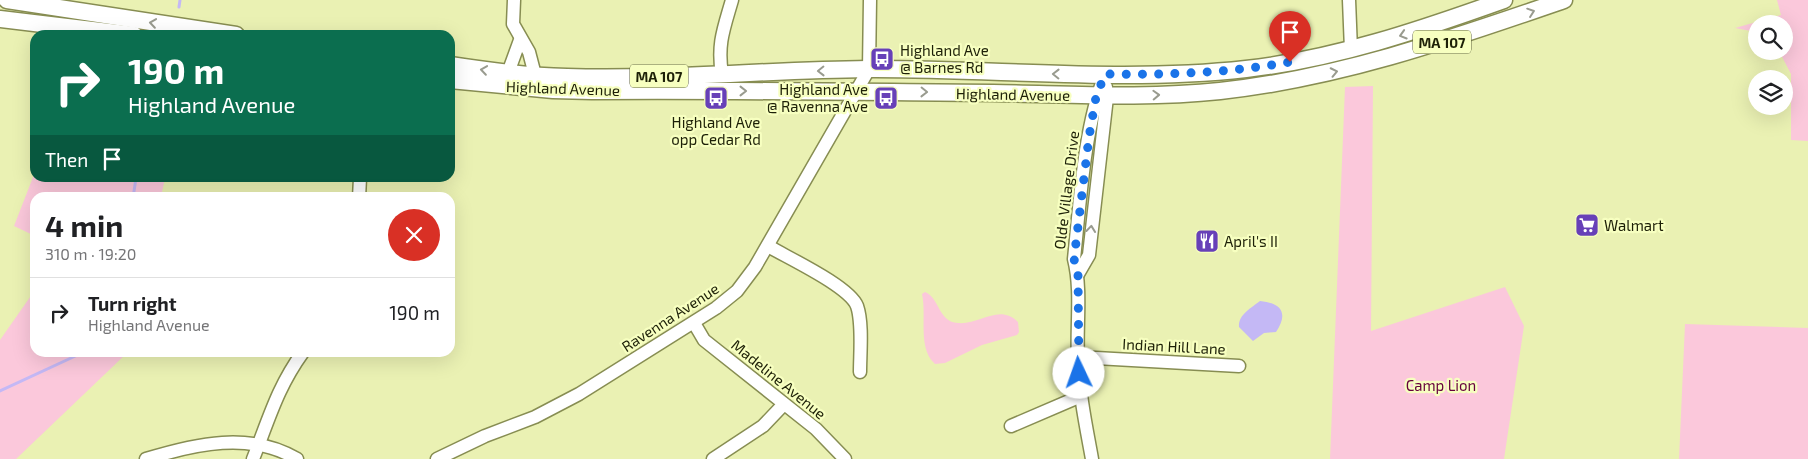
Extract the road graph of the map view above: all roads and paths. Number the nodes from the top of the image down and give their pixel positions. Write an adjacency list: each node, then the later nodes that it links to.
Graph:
1 (7, 0): 10 (main road, one-way to 1)
2 (514, 0): 11 (street)
3 (732, 0): 16 (street)
4 (870, 0): 14 (street)
5 (1349, 0): 12 (street)
6 (1504, 0): 12 (main road, Highland Avenue / MA 107, one-way to 12)
7 (1564, 0): 21 (main road, Highland Avenue / MA 107, one-way to 7)
8 (0, 19): 9 (main road)
9 (92, 30)
10 (203, 30)
11 (520, 40): 15 (street); 18 (street)
12 (1351, 50): 17 (main road, Highland Avenue / MA 107)
13 (455, 66): 15 (main road, Highland Avenue / MA 107, one-way to 13)
14 (869, 69): 16 (main road, Highland Avenue / MA 107, one-way to 16); 17 (main road, Highland Avenue / MA 107, one-way to 14); 20 (street, Ravenna Avenue)
15 (508, 73): 18 (main road, Highland Avenue / MA 107)
16 (722, 74): 18 (main road, Highland Avenue / MA 107)
17 (1105, 74): 21 (street, Olde Village Drive)
18 (535, 75)
19 (455, 80): 20 (main road, Highland Avenue / MA 107, one-way to 20)
20 (858, 92): 21 (main road, Highland Avenue / MA 107, one-way to 21); 22 (street, Ravenna Avenue)
21 (1102, 97): 25 (street, Olde Village Drive)
22 (768, 246): 23 (street, Ravenna Avenue); 27 (street)
23 (694, 323): 29 (street, Madeline Avenue); 35 (street, Ravenna Avenue)
24 (299, 357): 31 (street)
25 (1078, 358): 26 (street, Indian Hill Lane); 28 (street, Olde Village Drive)
26 (1239, 366)
27 (860, 372)
28 (1081, 396): 30 (street); 38 (street, Olde Village Drive)
29 (784, 404): 36 (street); 37 (street, Madeline Avenue)
30 (1011, 426)
31 (260, 443): 32 (street); 33 (street); 34 (street)
32 (146, 459)
33 (253, 459)
34 (297, 459)
35 (438, 459)
36 (713, 459)
37 (845, 459)
38 (1092, 459)

